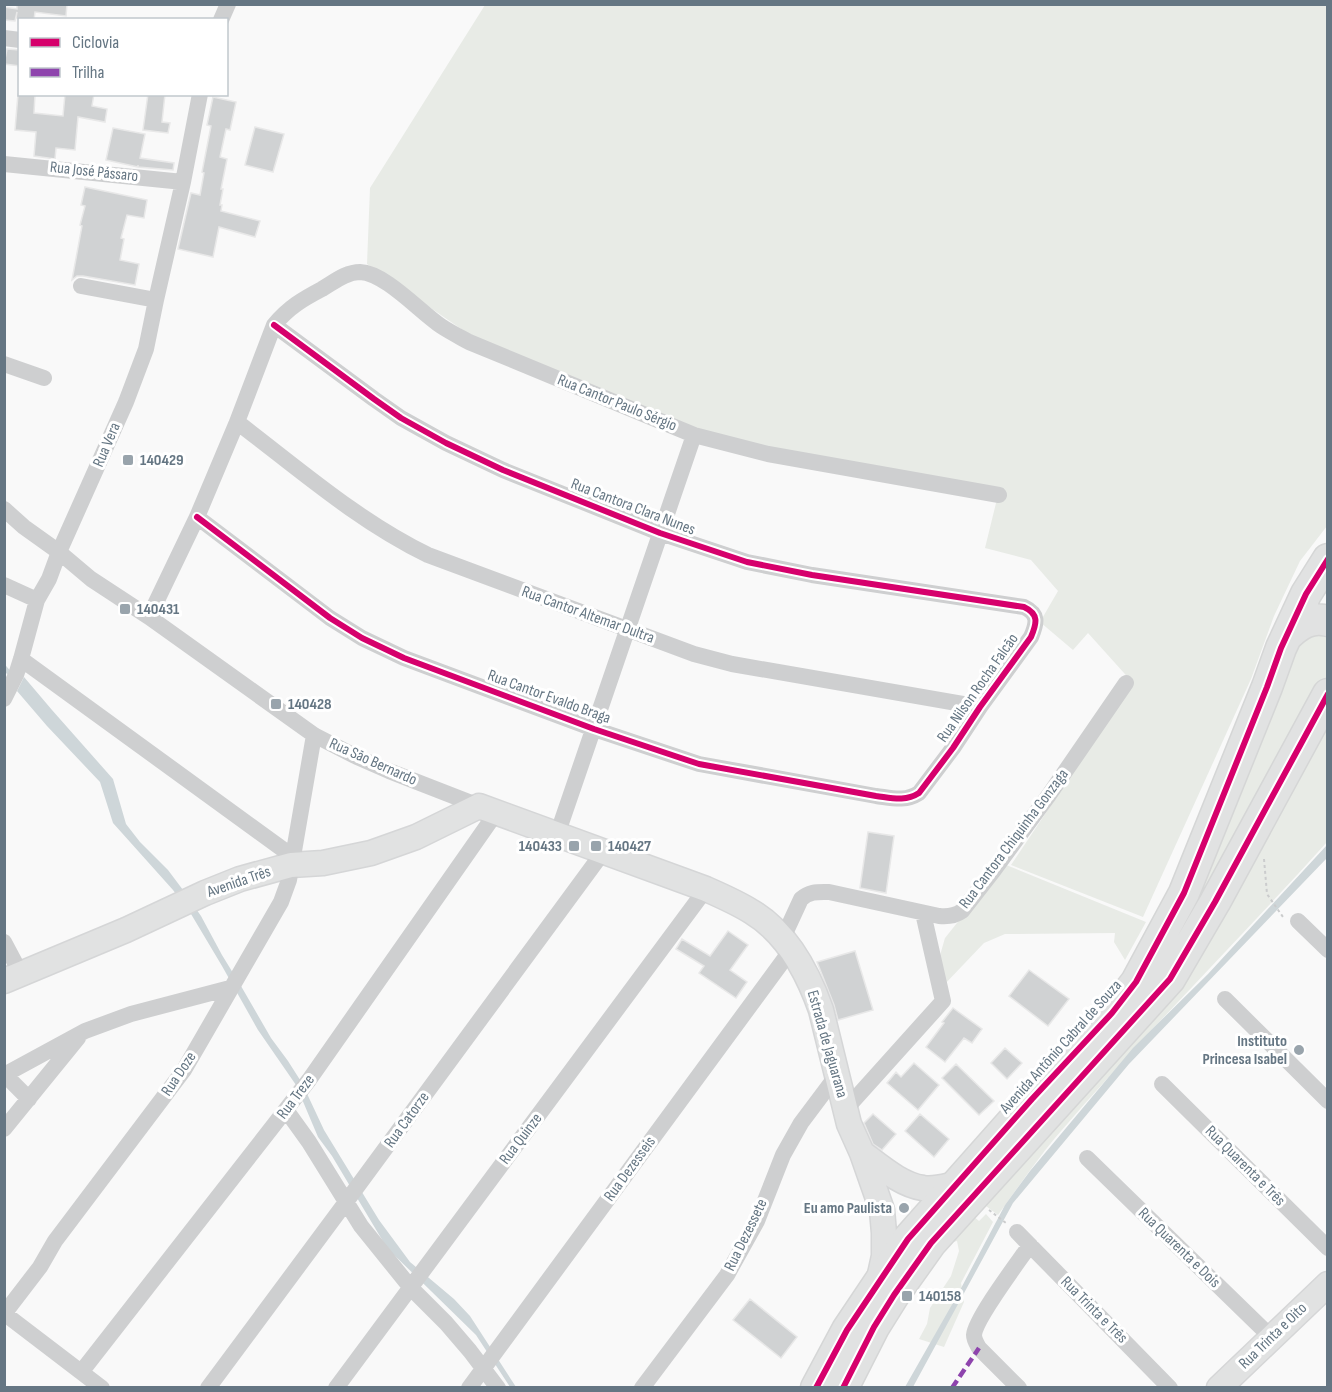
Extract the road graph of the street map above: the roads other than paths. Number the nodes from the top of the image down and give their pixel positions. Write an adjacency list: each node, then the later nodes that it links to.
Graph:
1 (228, 4): 2 (street)
2 (222, 18)
3 (200, 96): 5 (street, Rua Vera)
4 (4, 164): 5 (street, Rua José Pássaro)
5 (183, 182): 7 (street, Rua Vera)
6 (81, 286): 7 (street)
7 (156, 300): 17 (street, Rua Vera)
8 (274, 325): 11 (street); 12 (street, Rua Cantor Paulo Sérgio); 16 (street, Rua Cantora Clara Nunes)
9 (4, 364): 10 (street)
10 (44, 378)
11 (237, 422): 15 (street); 24 (street, Rua Cantor Altemar Dultra)
12 (694, 435): 13 (street, Rua Cantor Paulo Sérgio); 16 (street)
13 (999, 495)
14 (4, 509): 17 (street, Rua São Bernardo)
15 (197, 518): 22 (street); 31 (street, Rua Cantor Evaldo Braga)
16 (660, 533): 21 (street, Rua Cantora Clara Nunes); 24 (street)
17 (59, 552): 20 (street, Rua Vera); 22 (street, Rua São Bernardo)
18 (1328, 559): 25 (highway, Avenida Antônio Cabral de Souza)
19 (4, 585): 20 (street)
20 (37, 600): 26 (street, Rua Vera)
21 (1024, 607): 30 (street, Rua Nilson Rocha Falcão)
22 (148, 617): 32 (street, Rua São Bernardo)
23 (1328, 621): 25 (highway)
24 (627, 630): 30 (street, Rua Cantor Altemar Dultra); 31 (street)
25 (1286, 637): 58 (highway, Avenida Antônio Cabral de Souza)
26 (21, 659): 29 (street, Rua Vera); 37 (street)
27 (1126, 683): 39 (street, Rua Cantora Chiquinha Gonzaga)
28 (1328, 694): 77 (highway)
29 (4, 699)
30 (980, 707): 33 (street, Rua Nilson Rocha Falcão)
31 (594, 729): 33 (street, Rua Cantor Evaldo Braga); 35 (street)
32 (314, 735): 34 (street, Rua São Bernardo); 37 (street, Rua Doze)
33 (926, 784)
34 (487, 809): 35 (street, Rua São Bernardo); 37 (street, Avenida Três); 53 (street, Rua Treze)
35 (557, 835): 36 (street, Rua São Bernardo)
36 (604, 851): 38 (street, Rua São Bernardo); 59 (street, Rua Catorze)
37 (292, 860): 44 (street, Avenida Três); 45 (street, Rua Doze)
38 (706, 889): 42 (street, Rua São Bernardo); 65 (street, Rua Quinze)
39 (923, 913): 42 (street, Rua Cantora Chiquinha Gonzaga); 54 (street)
40 (1298, 921): 43 (street)
41 (5, 944): 44 (street)
42 (787, 944): 49 (street, Estrada de Jaguarana); 68 (street, Rua Dezesseis)
43 (1328, 950)
44 (13, 977)
45 (230, 988): 47 (street); 66 (street, Rua Doze)
46 (1225, 999): 52 (street)
47 (85, 1031): 48 (street); 51 (street)
48 (5, 1075): 51 (street)
49 (837, 1075): 54 (street, Estrada de Jaguarana); 75 (street, Rua Dezessete)
50 (1162, 1084): 62 (street, Rua Quarenta e Três)
51 (29, 1099): 55 (street)
52 (1328, 1101)
53 (286, 1110): 59 (street); 69 (street, Rua Treze)
54 (846, 1110): 56 (street, Estrada de Jaguarana)
55 (4, 1129)
56 (862, 1153): 58 (street); 63 (street, Estrada de Jaguarana)
57 (1087, 1158): 67 (street, Rua Quarenta e Dois)
58 (956, 1184): 63 (highway, Avenida Antônio Cabral de Souza)
59 (349, 1199): 65 (street); 71 (street, Rua Catorze)
60 (1012, 1228): 61 (street, Rua Trinta e Três)
61 (1030, 1245): 78 (street); 79 (street, Rua Trinta e Três)
62 (1328, 1248)
63 (878, 1283): 76 (highway, Avenida Antônio Cabral de Souza)
64 (1328, 1284): 67 (street, Rua Trinta e Oito)
65 (413, 1285): 68 (street); 72 (street, Rua Quinze)
66 (5, 1314): 69 (street)
67 (1271, 1337): 80 (street, Rua Trinta e Oito)
68 (486, 1365): 73 (street, Rua Dezesseis); 74 (street)
69 (82, 1371): 70 (street)
70 (102, 1388)
71 (208, 1388)
72 (336, 1388)
73 (470, 1388)
74 (498, 1388)
75 (642, 1388)
76 (816, 1388)
77 (843, 1388)
78 (1019, 1388)
79 (1170, 1388)
80 (1219, 1388)

